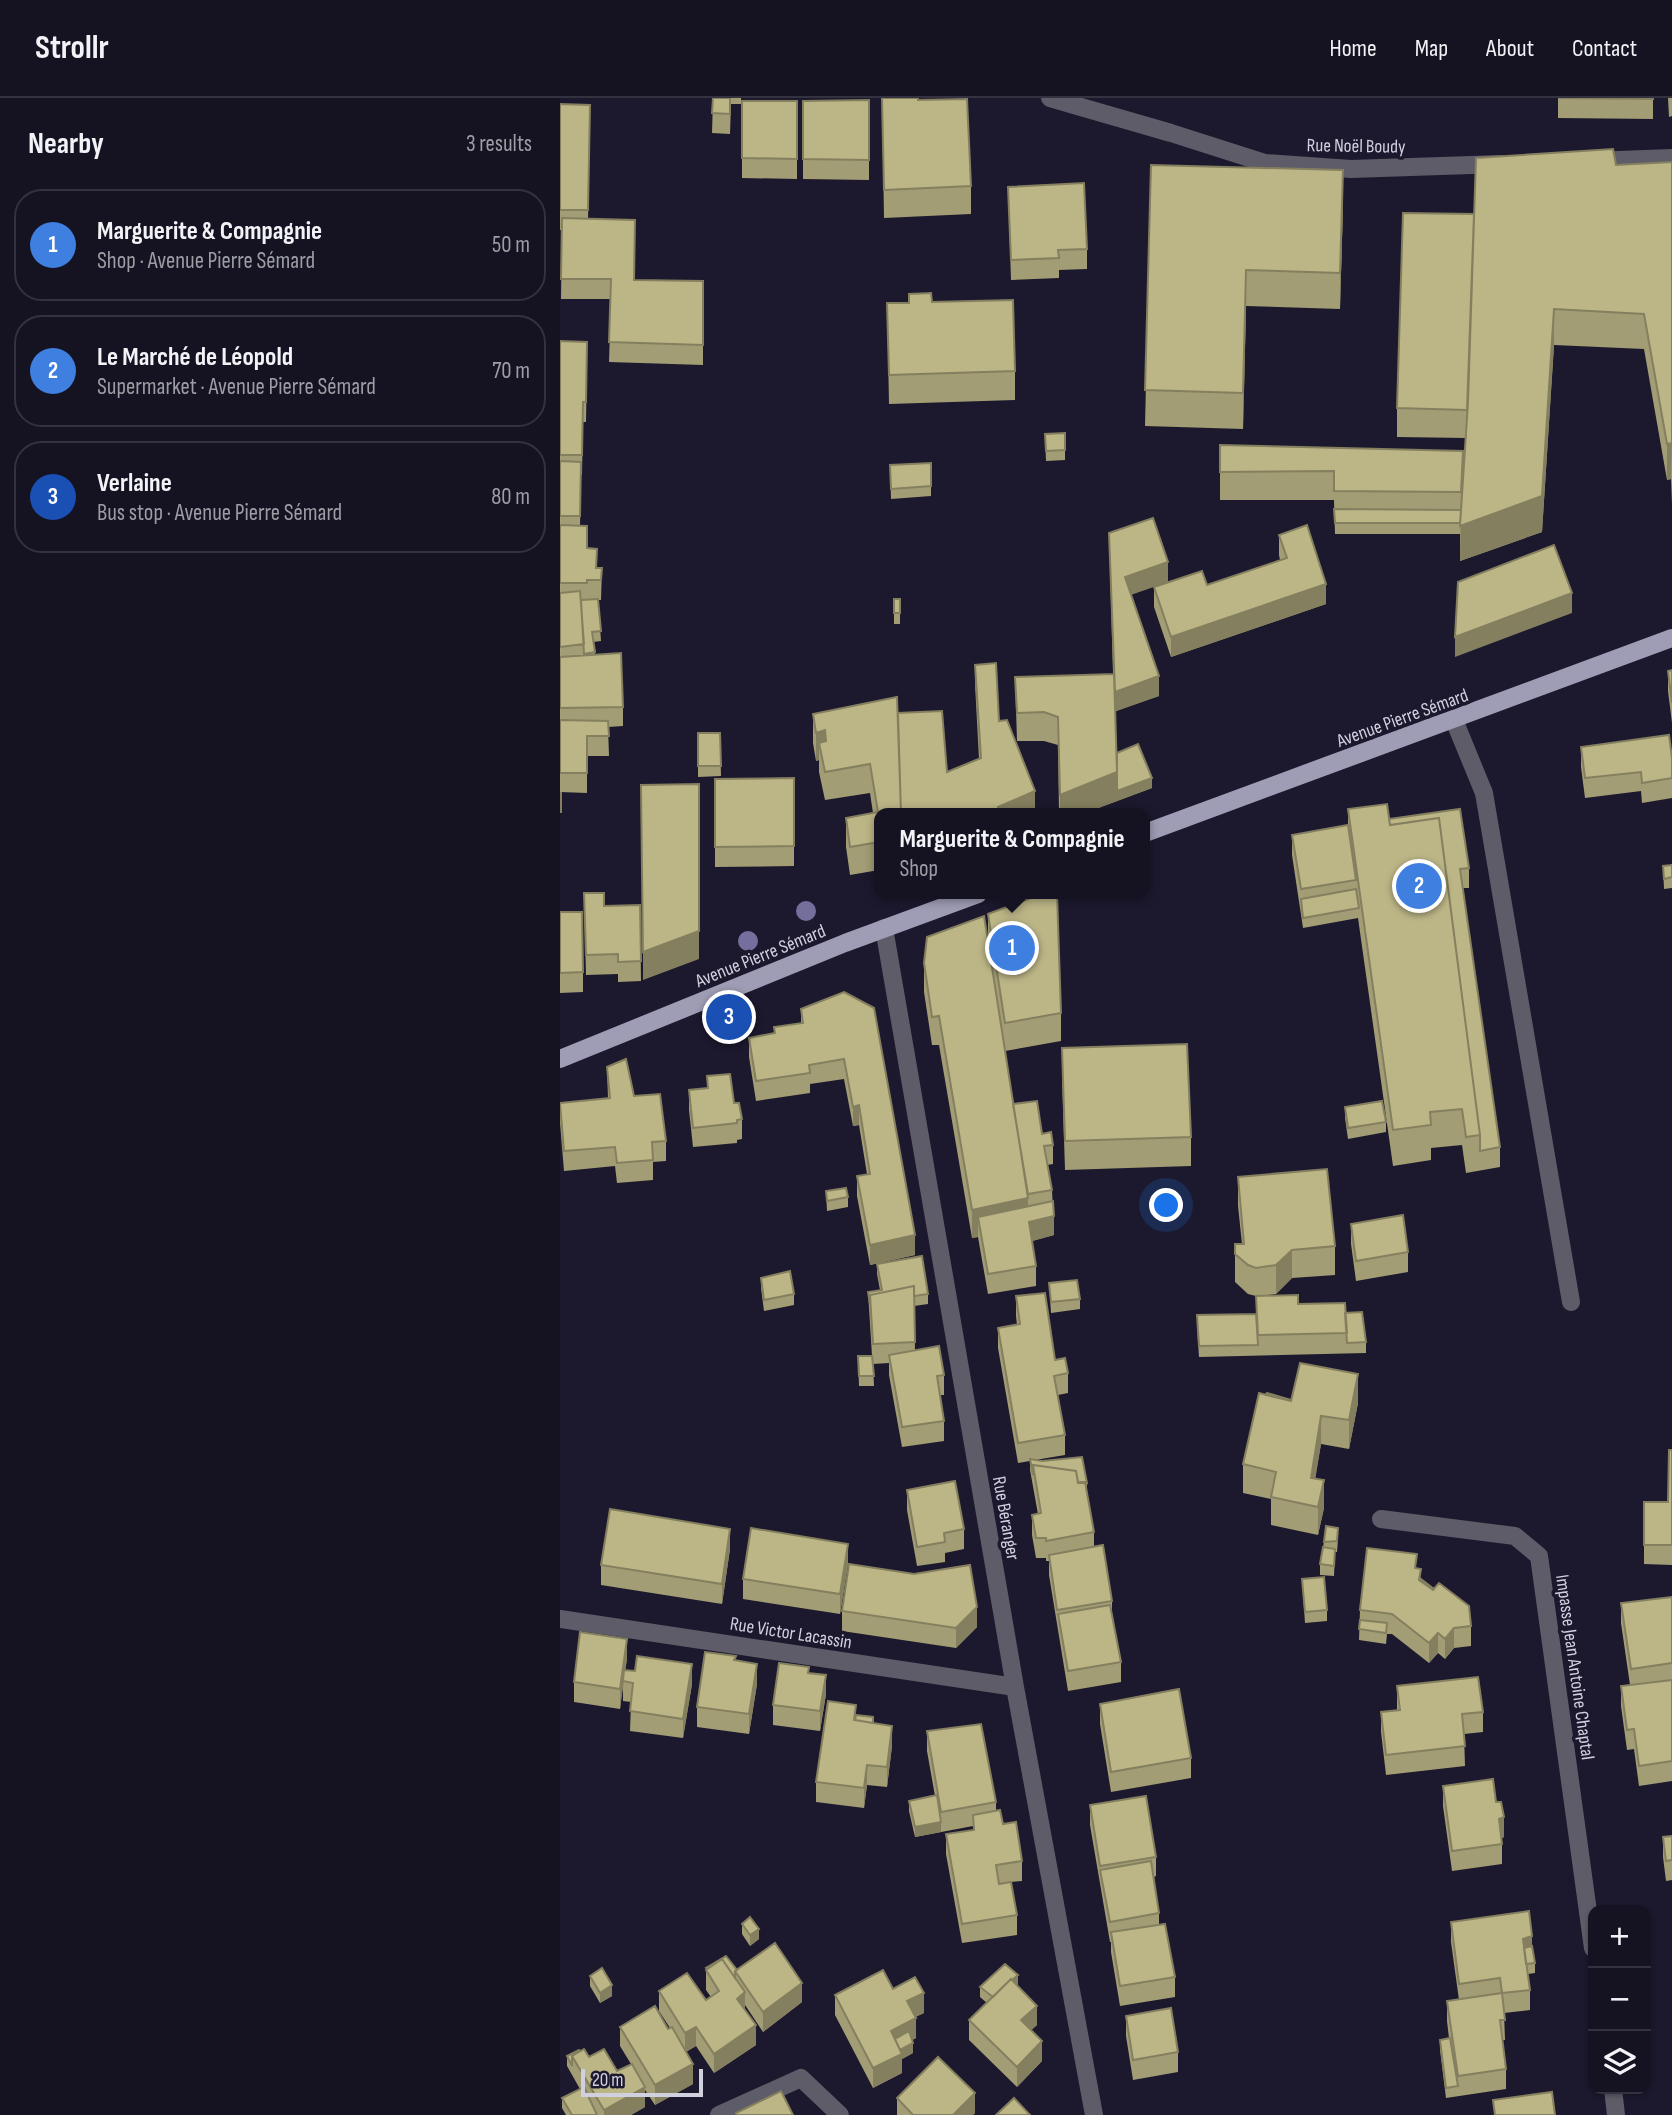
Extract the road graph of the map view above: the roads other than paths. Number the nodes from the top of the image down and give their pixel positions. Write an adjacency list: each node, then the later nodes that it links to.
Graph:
1 (1050, 98): 4 (street, Rue Noël Boudy)
2 (1672, 158): 3 (street)
3 (1574, 162)
4 (1519, 164)
5 (1672, 638): 6 (main road, Avenue Pierre Sémard)
6 (1454, 720): 7 (main road, Avenue Pierre Sémard); 11 (street)
7 (1150, 831)
8 (964, 899): 9 (main road, Avenue Pierre Sémard)
9 (884, 928): 10 (main road, Avenue Pierre Sémard); 14 (street, Rue Béranger)
10 (560, 1059)
11 (1571, 1303)
12 (1381, 1519): 15 (street, Impasse Jean Antoine Chaptal)
13 (560, 1619): 14 (street, Rue Victor Lacassin)
14 (1015, 1687): 19 (street, Rue Béranger)
15 (1588, 1912)
16 (1614, 2094): 20 (street)
17 (719, 2115): 18 (street)
18 (840, 2115)
19 (1094, 2115)
20 (1616, 2115)

